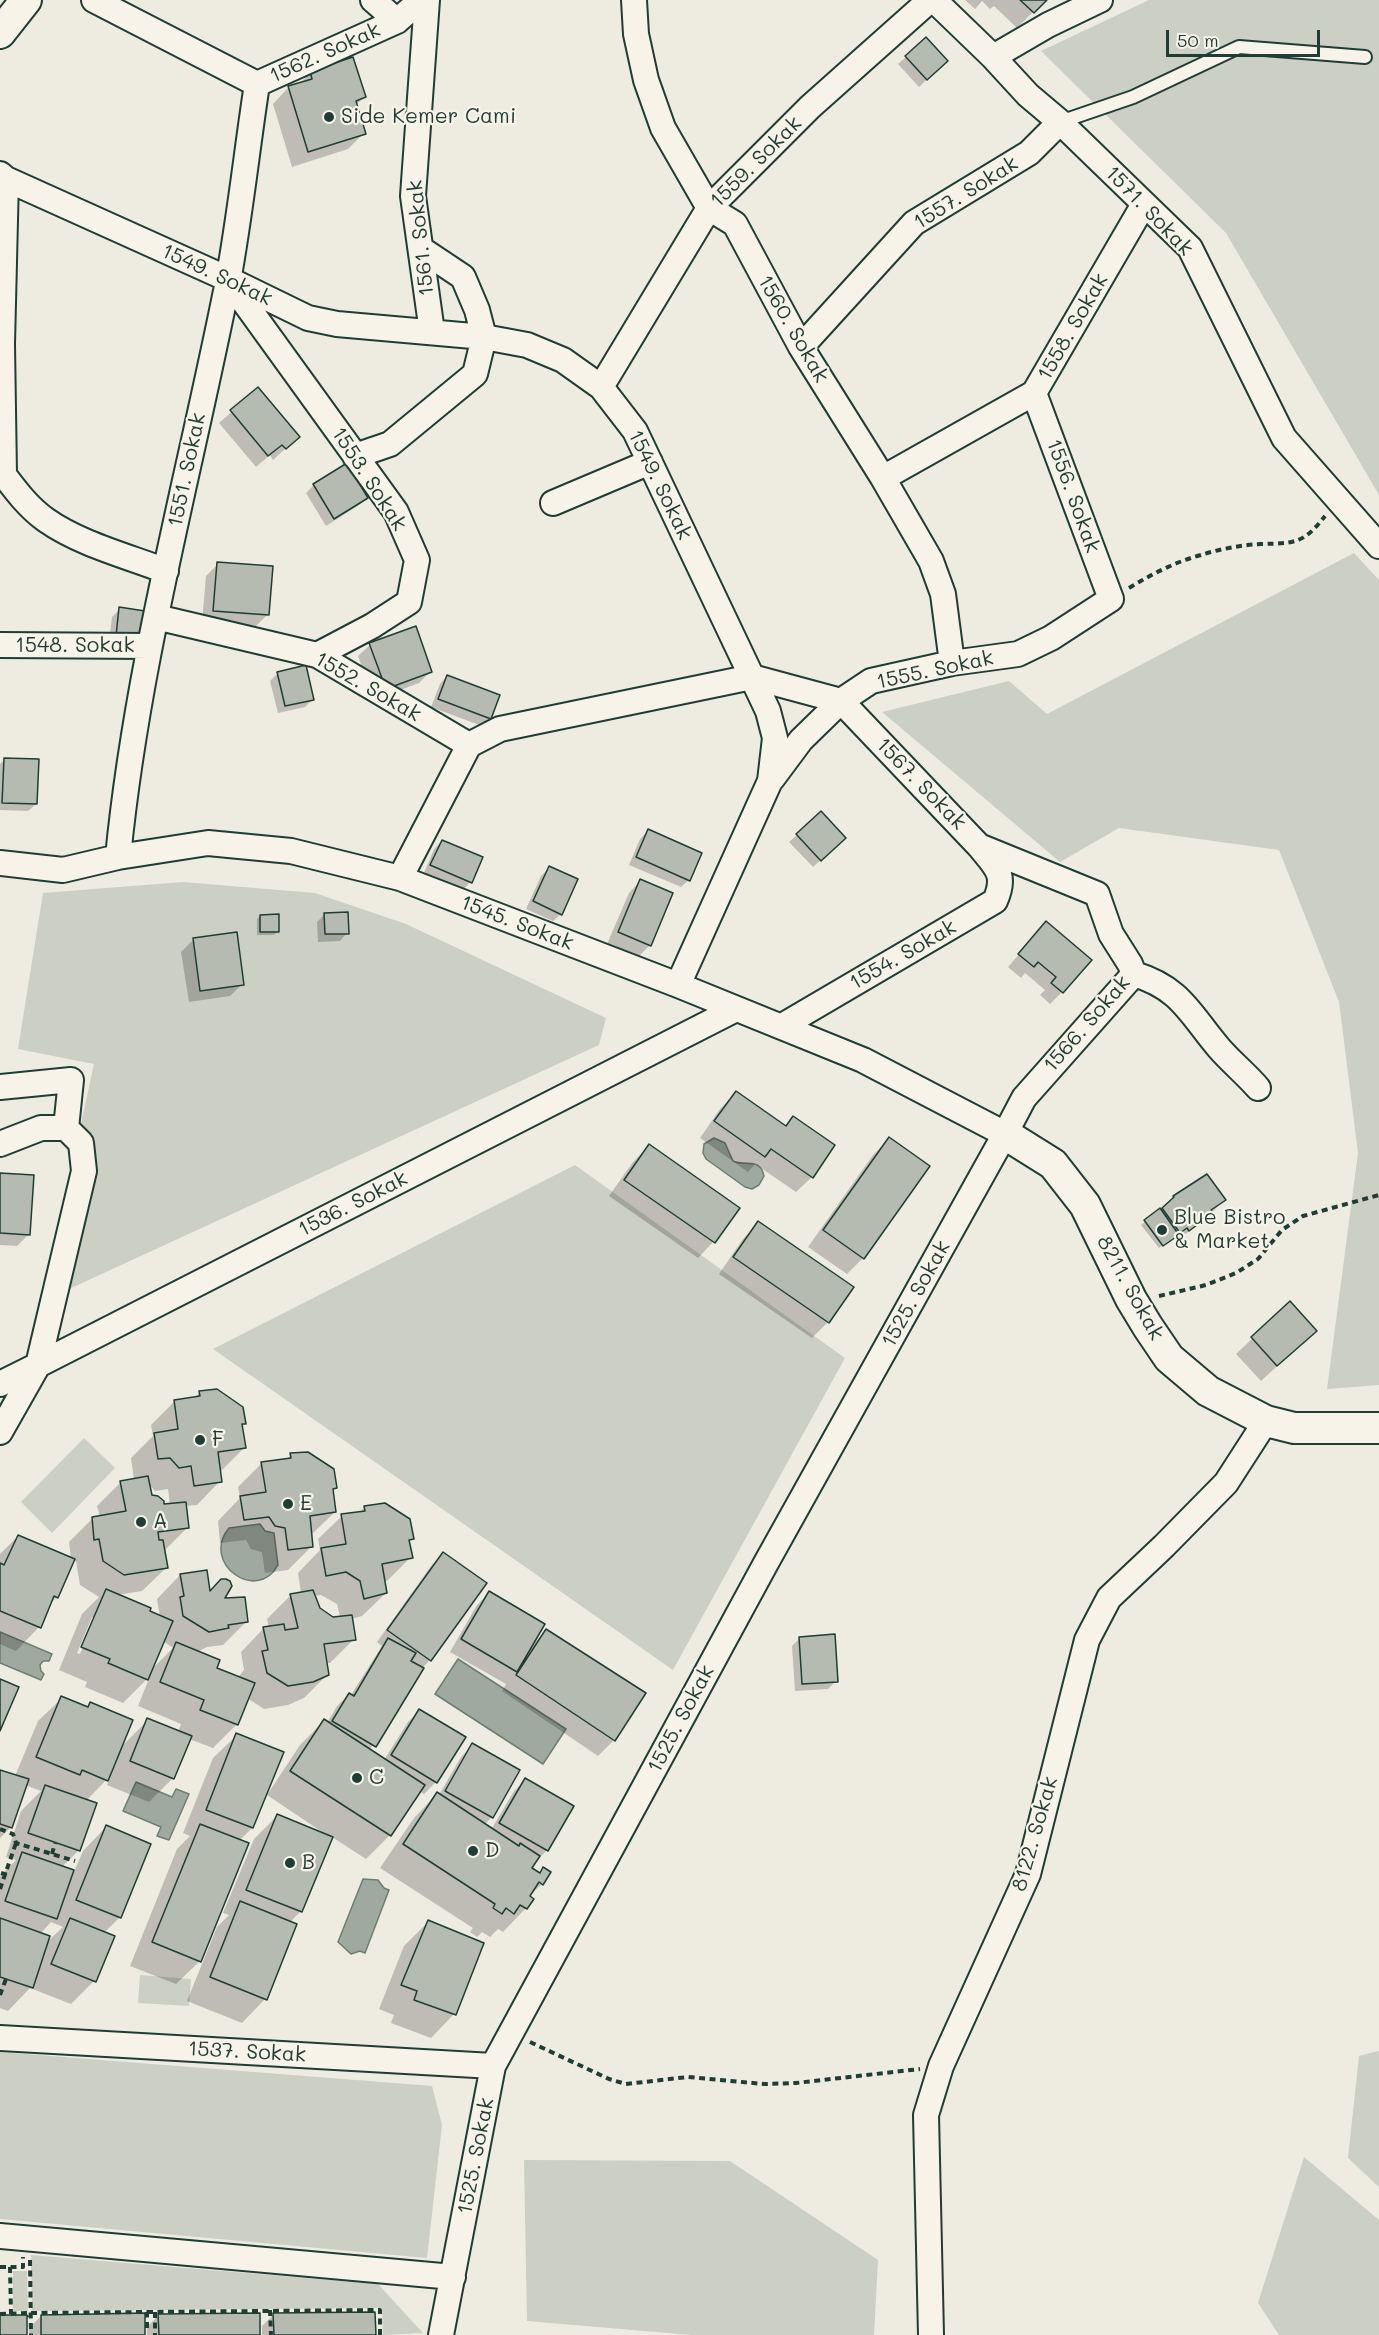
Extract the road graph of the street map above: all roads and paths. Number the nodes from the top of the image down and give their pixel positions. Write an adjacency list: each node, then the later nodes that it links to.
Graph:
1 (26, 0): 11 (street)
2 (94, 0): 14 (street)
3 (373, 0): 10 (street)
4 (421, 0): 10 (street, 1562. Sokak)
5 (427, 0): 19 (street, 1561. Sokak)
6 (634, 0): 18 (street, 1560. Sokak)
7 (930, 0): 18 (street, 1559. Sokak)
8 (934, 0): 12 (street, 1571. Sokak)
9 (1100, 0): 12 (street)
10 (397, 21): 14 (street, 1562. Sokak)
11 (0, 33)
12 (993, 57): 15 (street, 1571. Sokak)
13 (1365, 57): 15 (lane)
14 (257, 84): 20 (street, 1551. Sokak)
15 (1060, 122): 17 (street, 1571. Sokak); 24 (street, 1557. Sokak)
16 (3, 177): 20 (street, 1549. Sokak); 23 (street)
17 (1144, 204): 26 (street, 1558. Sokak); 31 (street, 1571. Sokak)
18 (709, 208): 24 (street, 1560. Sokak); 25 (street, 1559. Sokak)
19 (421, 249): 21 (street, 1561. Sokak); 22 (street)
20 (228, 279): 21 (street, 1549. Sokak); 27 (street, 1553. Sokak); 34 (street, 1551. Sokak)
21 (432, 332): 22 (street, 1549. Sokak)
22 (484, 337): 25 (street, 1549. Sokak); 27 (street)
23 (1, 344): 29 (street)
24 (801, 347): 30 (street, 1560. Sokak)
25 (601, 387): 28 (street, 1549. Sokak)
26 (1034, 393): 30 (street, 1558. Sokak); 35 (street, 1556. Sokak)
27 (355, 456): 39 (street, 1553. Sokak)
28 (650, 462): 32 (street); 41 (street, 1549. Sokak)
29 (2, 475): 34 (street)
30 (883, 478): 40 (street, 1560. Sokak)
31 (1337, 499): 33 (street, 1571. Sokak); 35 (path)
32 (553, 503)
33 (1379, 546)
34 (166, 571): 36 (street, 1551. Sokak)
35 (1111, 599): 40 (street, 1555. Sokak)
36 (156, 617): 38 (street, 1551. Sokak); 39 (street, 1552. Sokak)
37 (0, 645): 38 (street, 1548. Sokak)
38 (150, 646): 46 (street, 1551. Sokak)
39 (317, 655): 43 (street, 1552. Sokak)
40 (952, 663): 42 (street, 1555. Sokak)
41 (752, 677): 42 (street); 43 (street); 44 (street, 1549. Sokak)
42 (841, 701): 44 (street, 1555. Sokak); 45 (street, 1567. Sokak)
43 (469, 745): 49 (street)
44 (770, 781): 51 (street, 1549. Sokak)
45 (980, 846): 48 (street, 1567. Sokak); 50 (street, 1566. Sokak)
46 (118, 857): 47 (street, 1545. Sokak); 49 (street, 1545. Sokak)
47 (0, 863)
48 (998, 870): 53 (street, 1554. Sokak)
49 (400, 878): 51 (street, 1545. Sokak)
50 (1134, 974): 55 (street); 57 (street, 1566. Sokak)
51 (678, 985): 52 (street, 1545. Sokak)
52 (736, 1009): 53 (street, 1545. Sokak); 61 (street, 1536. Sokak)
53 (782, 1026): 57 (street, 1545. Sokak)
54 (0, 1087): 56 (street)
55 (1258, 1088)
56 (66, 1128): 58 (street); 61 (street)
57 (1005, 1134): 60 (street, 8211. Sokak); 77 (street, 1525. Sokak)
58 (0, 1144)
59 (1379, 1195): 60 (path)
60 (1131, 1299): 64 (street, 8211. Sokak)
61 (38, 1365): 62 (street); 63 (street, 1536. Sokak); 66 (street)
62 (0, 1370)
63 (0, 1384)
64 (1266, 1421): 65 (street, 8211. Sokak); 80 (street, 8122. Sokak)
65 (1379, 1428)
66 (0, 1432)
67 (0, 1829): 68 (path)
68 (16, 1843): 70 (path); 72 (path)
69 (55, 1843): 70 (path)
70 (52, 1854): 71 (path)
71 (75, 1862)
72 (3, 1873): 73 (path); 74 (path)
73 (11, 1876)
74 (0, 1889)
75 (6, 1979): 76 (path)
76 (0, 1995)
77 (512, 2032): 79 (street, 1525. Sokak); 80 (path)
78 (0, 2038): 79 (street, 1537. Sokak)
79 (493, 2066): 86 (street, 1525. Sokak)
80 (941, 2066): 99 (street, 8122. Sokak)
81 (0, 2236): 86 (street)
82 (29, 2257): 90 (path)
83 (10, 2266): 84 (path); 85 (path); 92 (path)
84 (23, 2266)
85 (0, 2267)
86 (453, 2277): 98 (street, 1525. Sokak)
87 (270, 2310): 89 (path); 96 (path); 97 (path)
88 (147, 2312): 89 (path); 90 (path); 93 (path)
89 (155, 2312): 95 (path)
90 (31, 2313): 94 (path)
91 (0, 2314): 92 (path)
92 (11, 2314): 94 (path)
93 (147, 2328)
94 (30, 2333)
95 (155, 2335)
96 (271, 2335)
97 (380, 2335)
98 (441, 2335)
99 (931, 2335)

